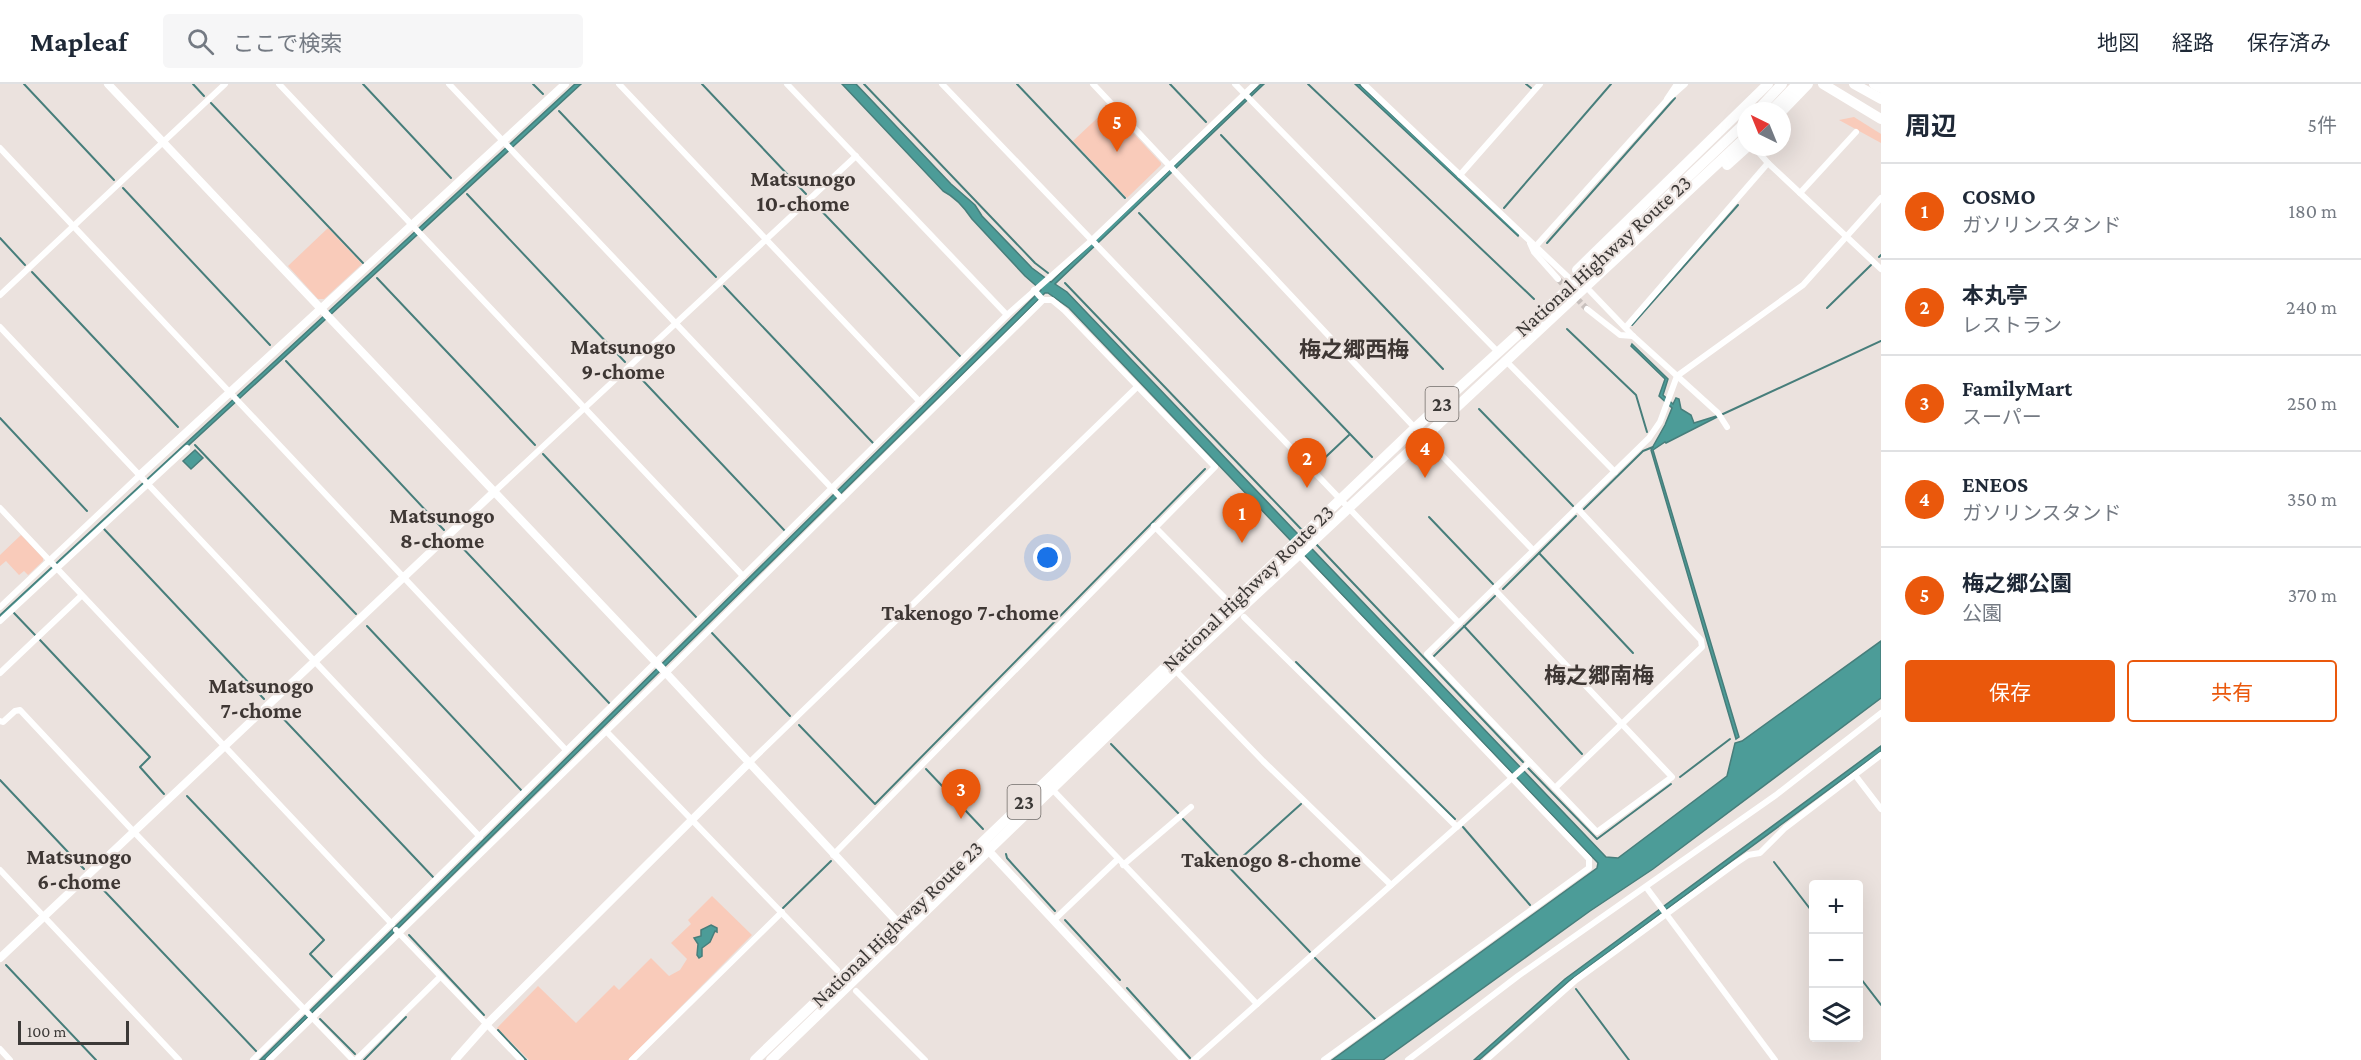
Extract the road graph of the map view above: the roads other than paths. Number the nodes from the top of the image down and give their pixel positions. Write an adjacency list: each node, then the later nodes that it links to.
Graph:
1 (108, 84): 35 (street)
2 (225, 84): 35 (street)
3 (279, 84): 48 (street)
4 (449, 84): 36 (street)
5 (565, 84): 36 (street)
6 (619, 84): 50 (street)
7 (788, 84): 39 (street)
8 (942, 84): 52 (street)
9 (1093, 84): 43 (street)
10 (1235, 84): 26 (street)
11 (1255, 84): 26 (street)
12 (1364, 84): 44 (street)
13 (1677, 84): 28 (street)
14 (1685, 84): 28 (street)
15 (1768, 84): 55 (highway)
16 (1782, 84): 29 (highway)
17 (1797, 84): 30 (highway)
18 (1808, 84): 31 (highway)
19 (1823, 84): 32 (highway)
20 (1854, 84): 27 (highway)
21 (1866, 84): 25 (highway)
22 (1874, 84): 24 (highway)
23 (1537, 85): 44 (street)
24 (1881, 85)
25 (1881, 94)
26 (1247, 96): 43 (street); 69 (street)
27 (1881, 99)
28 (1667, 100): 53 (street)
29 (1765, 102)
30 (1780, 102)
31 (1791, 102)
32 (1881, 119)
33 (1737, 131): 63 (highway, National Highway Route 23 / 23)
34 (1856, 132): 45 (street)
35 (163, 142): 47 (street); 62 (street)
36 (504, 142): 48 (street); 65 (street)
37 (1737, 146): 63 (highway, National Highway Route 23 / 23)
38 (0, 148): 47 (street)
39 (856, 156): 50 (street); 64 (street)
40 (1737, 156): 58 (highway)
41 (1762, 156): 42 (street)
42 (1768, 163): 45 (street); 67 (street)
43 (1173, 167): 52 (street); 76 (street)
44 (1460, 175): 51 (street)
45 (1800, 193): 49 (street)
46 (1881, 198): 49 (street)
47 (74, 226): 59 (street); 72 (street)
48 (412, 227): 62 (street); 74 (street)
49 (1847, 237): 54 (street); 70 (street)
50 (765, 239): 65 (street); 73 (street)
51 (1528, 239): 53 (street); 56 (street)
52 (1093, 244): 57 (street); 83 (street)
53 (1536, 246): 55 (street)
54 (1881, 269)
55 (1569, 278): 69 (highway)
56 (1558, 279)
57 (1036, 290): 60 (street); 64 (street)
58 (1590, 291): 67 (street); 69 (highway)
59 (0, 295)
60 (1043, 299): 71 (street); 82 (street)
61 (1587, 309): 68 (street)
62 (324, 313): 72 (street); 81 (street)
63 (1548, 313): 69 (highway, National Highway Route 23 / 23)
64 (1007, 315): 73 (street)
65 (675, 324): 74 (street); 80 (street)
66 (0, 327): 79 (street)
67 (1626, 327): 68 (street)
68 (1633, 336): 70 (street)
69 (1502, 356): 76 (highway, National Highway Route 23 / 23); 78 (street)
70 (1677, 376): 75 (street); 78 (street)
71 (1137, 387): 86 (street); 112 (street)
72 (231, 393): 79 (street); 92 (street)
73 (920, 402): 80 (street)
74 (584, 409): 81 (street); 91 (street)
75 (1727, 428)
76 (1419, 432): 83 (highway, National Highway Route 23 / 23); 88 (street)
77 (186, 448): 79 (street)
78 (1615, 472): 85 (street)
79 (144, 480): 89 (street); 90 (street); 100 (street)
80 (832, 489): 82 (street); 91 (street)
81 (494, 492): 92 (street); 101 (street)
82 (842, 499): 104 (street)
83 (1344, 503): 87 (highway, National Highway Route 23 / 23); 99 (street)
84 (0, 508): 89 (street)
85 (1577, 508): 88 (street); 107 (street)
86 (1154, 526): 95 (street); 125 (street)
87 (1296, 550): 102 (highway, National Highway Route 23 / 23); 115 (street); 124 (highway, National Highway Route 23 / 23)
88 (1533, 550): 93 (street)
89 (49, 561): 90 (street); 96 (street)
90 (56, 569): 94 (street); 98 (street)
91 (743, 576): 101 (street)
92 (404, 578): 100 (street); 110 (street)
93 (1495, 590): 99 (street); 107 (street)
94 (81, 596): 103 (street); 109 (street)
95 (1224, 597)
96 (0, 607)
97 (1244, 617): 121 (street)
98 (0, 621)
99 (1459, 623): 113 (street)
100 (315, 662): 109 (street); 123 (street)
101 (656, 663): 104 (street); 110 (street)
102 (1174, 670): 117 (highway, National Highway Route 23 / 23); 128 (street)
103 (0, 673)
104 (666, 673): 108 (street); 112 (street)
105 (1881, 713): 129 (street)
106 (0, 721): 122 (street)
107 (1622, 722): 116 (street); 116 (street)
108 (606, 731): 120 (street); 137 (street)
109 (224, 747): 122 (street); 135 (street)
110 (566, 750): 123 (street)
111 (1881, 755): 114 (street)
112 (748, 764): 120 (street); 125 (street)
113 (1527, 765): 115 (street); 116 (street)
114 (1855, 775): 119 (street); 131 (street)
115 (1512, 778): 121 (street); 160 (street)
116 (1556, 788)
117 (1052, 789): 124 (highway, National Highway Route 23 / 23); 126 (street)
118 (1191, 807): 126 (street)
119 (1881, 809)
120 (692, 820): 130 (street); 145 (street)
121 (1456, 827): 128 (street)
122 (134, 832): 132 (street); 143 (street)
123 (480, 837): 135 (street)
124 (985, 847): 133 (street); 134 (highway, National Highway Route 23 / 23); 136 (highway, National Highway Route 23 / 23)
125 (833, 855): 134 (street)
126 (1121, 862): 133 (street); 142 (street)
127 (0, 870): 132 (street)
128 (1391, 885): 142 (street)
129 (1646, 887): 131 (street); 161 (street)
130 (782, 912): 139 (street); 154 (street)
131 (1664, 912): 162 (street); 163 (street)
132 (44, 916): 138 (street); 148 (street)
133 (1054, 920): 158 (street)
134 (897, 922): 136 (street); 155 (highway, National Highway Route 23 / 23)
135 (391, 925): 137 (street); 143 (street)
136 (906, 931): 156 (highway, National Highway Route 23 / 23)
137 (399, 933): 140 (street); 144 (street)
138 (0, 958)
139 (837, 970)
140 (440, 977): 145 (street); 151 (street)
141 (856, 991): 157 (street)
142 (1257, 1004): 159 (street)
143 (304, 1010): 144 (street); 149 (street)
144 (311, 1018): 150 (street); 151 (street)
145 (486, 1025): 152 (street); 153 (street)
146 (0, 1049): 147 (street)
147 (10, 1060)
148 (179, 1060)
149 (253, 1060)
150 (269, 1060)
151 (355, 1060)
152 (454, 1060)
153 (520, 1060)
154 (632, 1060)
155 (755, 1060)
156 (771, 1060)
157 (925, 1060)
158 (1184, 1060)
159 (1194, 1060)
160 (1324, 1060)
161 (1408, 1060)
162 (1486, 1060)
163 (1775, 1060)

